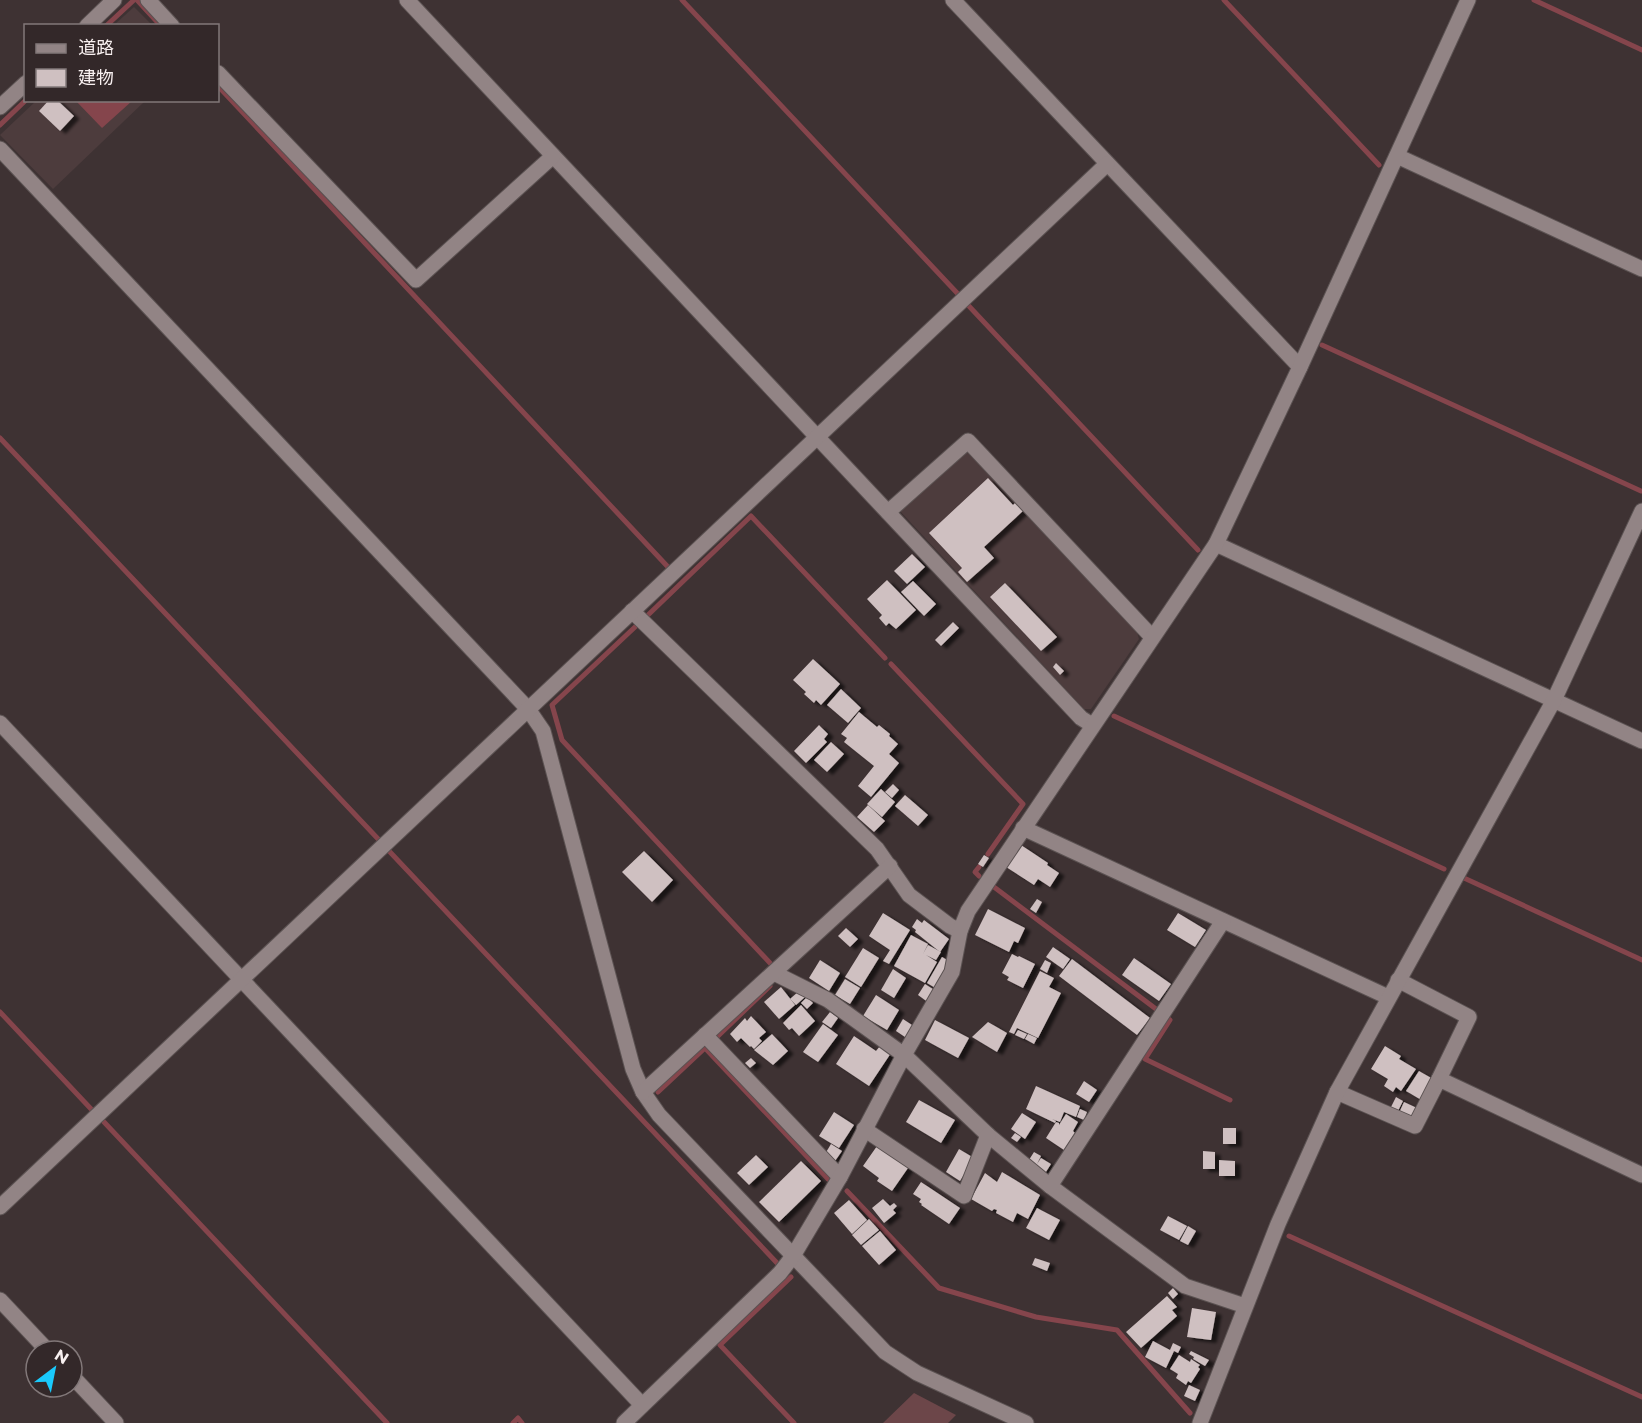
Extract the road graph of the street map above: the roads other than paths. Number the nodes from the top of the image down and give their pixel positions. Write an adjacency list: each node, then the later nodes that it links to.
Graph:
1 (114, 0): 6 (street)
2 (148, 0): 7 (street)
3 (407, 0): 12 (street)
4 (953, 0): 14 (street)
5 (1468, 0): 13 (street)
6 (89, 24)
7 (170, 24)
8 (219, 74): 12 (street)
9 (24, 85): 10 (street)
10 (0, 107)
11 (0, 149): 24 (street)
12 (553, 156): 17 (street)
13 (1397, 156): 15 (street); 16 (street)
14 (1107, 164): 16 (street); 17 (street)
15 (1642, 269)
16 (1300, 368): 20 (street)
17 (817, 437): 19 (street); 21 (street)
18 (1642, 511): 23 (street)
19 (888, 512): 22 (street); 26 (street)
20 (1216, 544): 22 (street); 23 (street)
21 (632, 611): 24 (street); 29 (street)
22 (1152, 637): 26 (street)
23 (1554, 700): 27 (street); 34 (street)
24 (528, 709): 33 (street); 39 (street)
25 (0, 723): 33 (street)
26 (1092, 724): 28 (street)
27 (1642, 741)
28 (1023, 828): 30 (street); 31 (street)
29 (890, 866): 31 (street); 32 (street)
30 (1224, 921): 35 (street); 45 (street)
31 (960, 931): 37 (street)
32 (774, 973): 36 (street); 37 (street)
33 (241, 980): 46 (street); 52 (street)
34 (1398, 980): 35 (street); 38 (street)
35 (1388, 997): 40 (street)
36 (705, 1035): 39 (street); 44 (street)
37 (904, 1055): 41 (street); 42 (street)
38 (1439, 1079): 40 (street); 43 (street)
39 (643, 1092): 47 (street)
40 (1337, 1092): 49 (street)
41 (864, 1129): 42 (street); 44 (street)
42 (988, 1135): 45 (street)
43 (1642, 1174)
44 (840, 1178): 47 (street)
45 (1050, 1186): 49 (street)
46 (0, 1207)
47 (793, 1256): 52 (street); 56 (street)
48 (0, 1300): 50 (street)
49 (1245, 1306): 53 (street)
50 (37, 1339)
51 (84, 1389): 54 (street)
52 (642, 1405): 55 (street)
53 (1205, 1421)
54 (116, 1423)
55 (624, 1423)
56 (1026, 1423)

